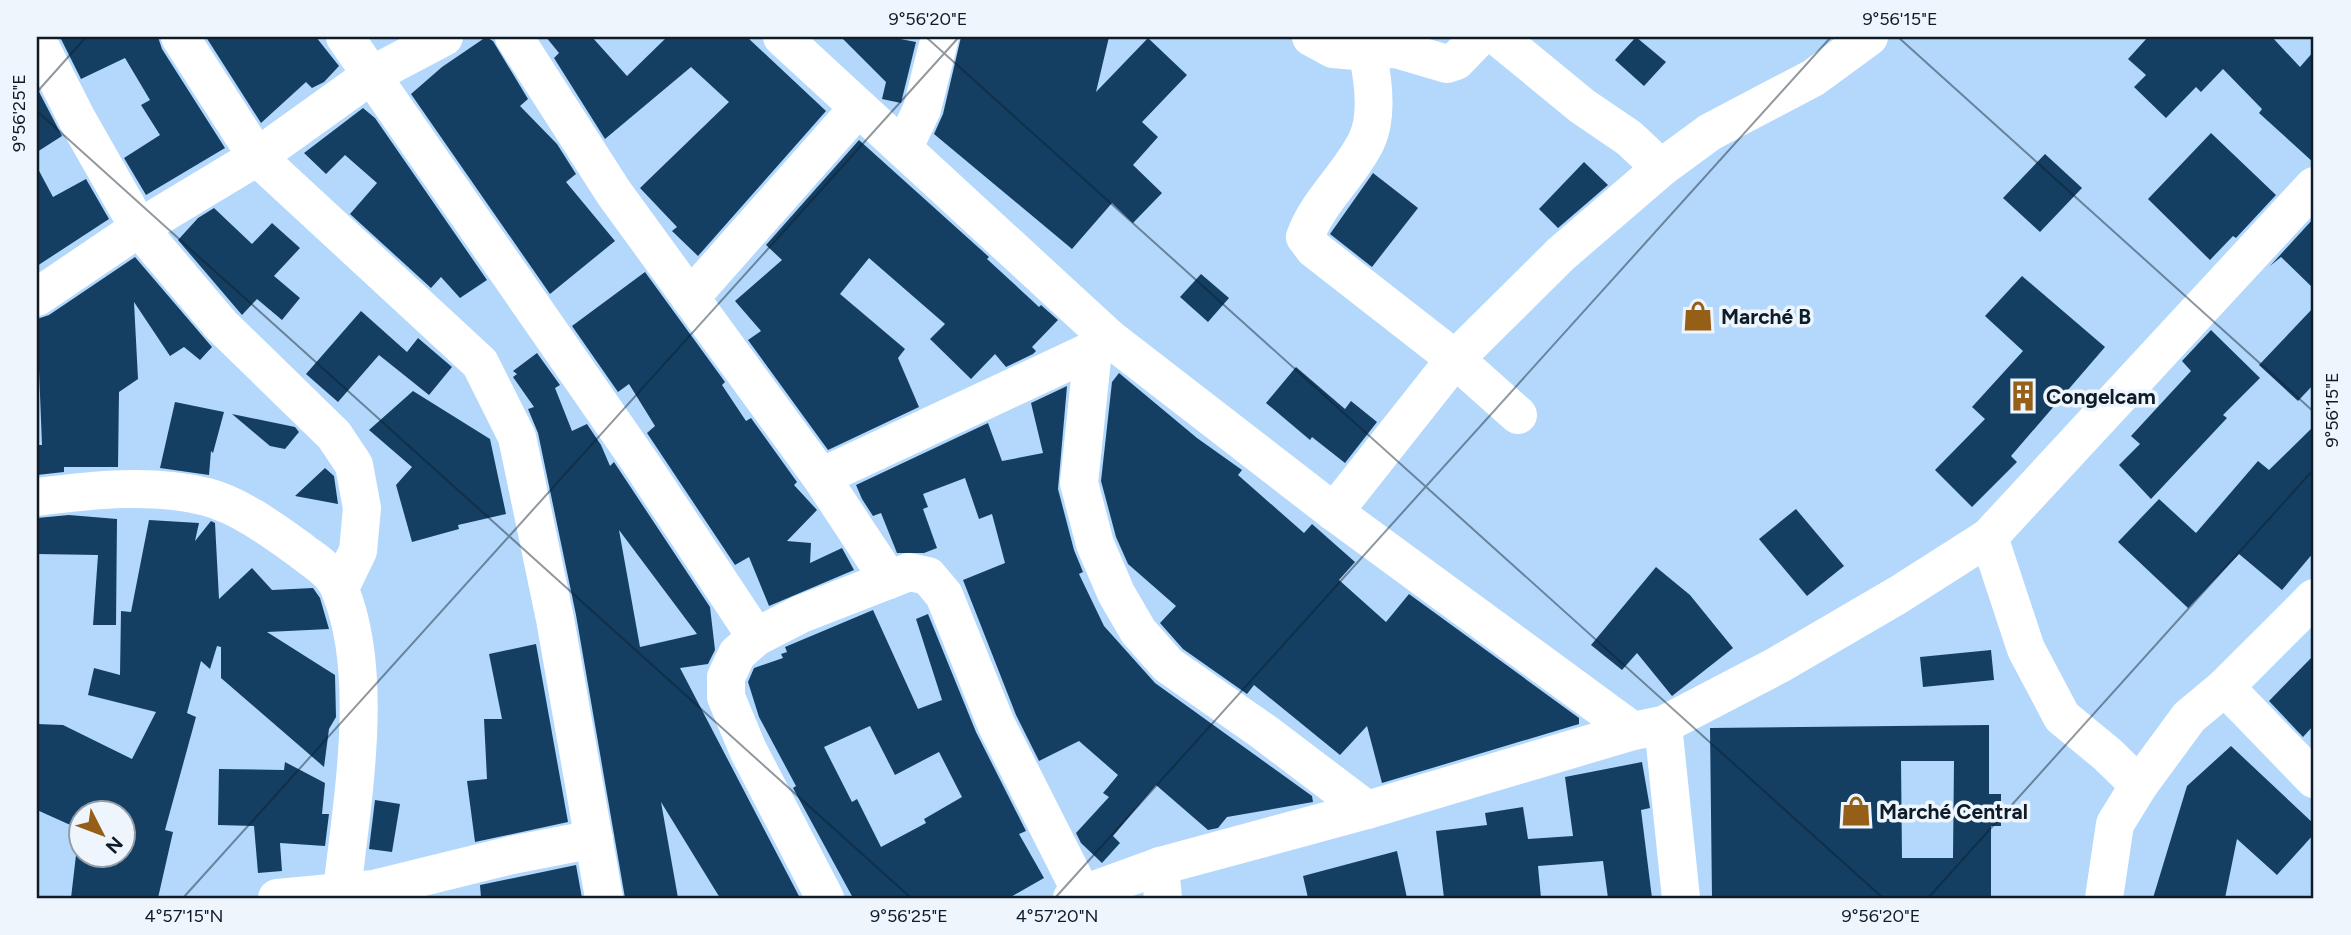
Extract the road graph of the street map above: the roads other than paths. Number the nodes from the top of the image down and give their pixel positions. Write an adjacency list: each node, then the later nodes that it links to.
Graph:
1 (180, 37): 16 (street)
2 (345, 37): 13 (street)
3 (444, 37): 13 (street)
4 (514, 37): 21 (street)
5 (782, 37): 14 (street)
6 (940, 37): 15 (street)
7 (1311, 37): 12 (street)
8 (1479, 37): 12 (street)
9 (1497, 37): 17 (street)
10 (1869, 37): 17 (street)
11 (37, 40): 19 (street)
12 (1367, 51): 23 (street)
13 (370, 76): 16 (street); 32 (street)
14 (859, 108): 15 (street); 21 (street)
15 (904, 147): 22 (street)
16 (257, 157): 19 (street); 38 (street)
17 (1661, 168): 23 (street)
18 (2314, 186): 28 (street)
19 (139, 228): 20 (street); 30 (street)
20 (37, 297)
21 (690, 298): 25 (street)
22 (1101, 344): 25 (street); 27 (street); 37 (street)
23 (1455, 359): 24 (street); 27 (street)
24 (1518, 415)
25 (821, 477): 29 (street)
26 (37, 497): 30 (street)
27 (1335, 512): 34 (street)
28 (1989, 537): 34 (street); 36 (street)
29 (889, 580): 32 (street); 41 (street)
30 (340, 589): 40 (street)
31 (2314, 598): 33 (street)
32 (756, 637): 44 (street)
33 (2225, 687): 35 (street); 36 (street)
34 (1648, 728): 37 (street); 45 (street)
35 (2314, 779)
36 (2139, 785): 46 (street)
37 (1367, 810): 39 (street)
38 (594, 839): 40 (street); 43 (street)
39 (1161, 882): 41 (street)
40 (342, 891): 42 (street)
41 (1077, 895)
42 (277, 898)
43 (604, 898)
44 (825, 898)
45 (1681, 898)
46 (2104, 898)

